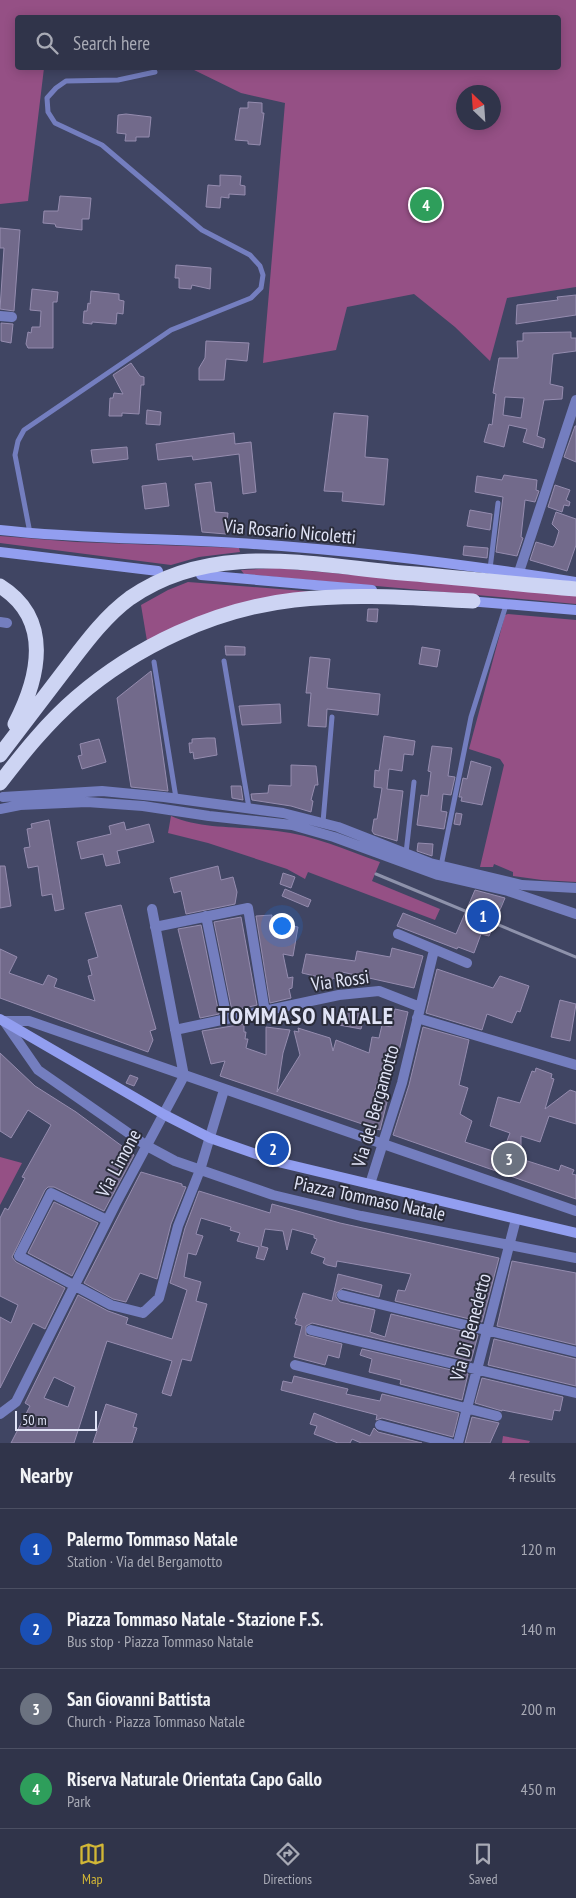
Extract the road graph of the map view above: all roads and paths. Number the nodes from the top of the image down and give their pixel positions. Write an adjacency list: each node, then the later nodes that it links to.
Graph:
1 (155, 72): 7 (lane)
2 (0, 316): 3 (street)
3 (12, 317)
4 (576, 400): 11 (street)
5 (498, 503): 9 (lane)
6 (0, 530): 7 (main road, Via Rosario Nicoletti)
7 (30, 534): 9 (main road, Via Rosario Nicoletti)
8 (0, 552): 10 (main road)
9 (490, 569): 11 (main road, Via Rosario Nicoletti)
10 (158, 571)
11 (519, 572): 13 (main road, Via Rosario Nicoletti)
12 (201, 575): 16 (main road)
13 (576, 582)
14 (0, 586): 22 (highway)
15 (576, 589): 22 (highway)
16 (473, 601): 17 (main road); 24 (highway)
17 (506, 604): 18 (main road); 30 (lane)
18 (576, 610)
19 (224, 661): 26 (lane)
20 (154, 662): 25 (lane)
21 (332, 717): 28 (lane)
22 (0, 754)
23 (414, 782): 29 (lane)
24 (2, 790): 25 (street)
25 (176, 798): 26 (street)
26 (249, 808): 28 (street)
27 (0, 809): 34 (street)
28 (323, 822): 29 (street)
29 (406, 854): 30 (street)
30 (440, 866): 31 (street)
31 (576, 888)
32 (503, 900): 37 (path)
33 (152, 909): 36 (street)
34 (576, 914)
35 (206, 916): 36 (street); 42 (street); 44 (street)
36 (155, 927): 46 (street)
37 (480, 930)
38 (398, 934): 39 (street)
39 (434, 950): 40 (street); 41 (street, Via del Bergamotto)
40 (467, 963)
41 (420, 1007): 42 (street, Via Rossi); 43 (street, Via del Bergamotto)
42 (265, 1012): 44 (street, Via Rossi)
43 (417, 1018): 47 (street); 52 (street, Via del Bergamotto)
44 (227, 1019): 46 (street, Via Rossi)
45 (2, 1020): 48 (street); 50 (main road, Piazza Tommaso Natale); 53 (street, Piazza Tommaso Natale)
46 (175, 1030): 48 (street)
47 (576, 1065)
48 (184, 1076): 49 (street); 50 (street, Via Limone)
49 (224, 1090): 51 (street); 52 (street)
50 (165, 1115): 51 (main road, Piazza Tommaso Natale); 53 (street, Via Limone)
51 (210, 1138): 54 (street); 55 (main road, Piazza Tommaso Natale)
52 (383, 1145): 55 (street, Via del Bergamotto); 56 (street)
53 (146, 1146): 54 (street, Piazza Tommaso Natale); 58 (street, Via Limone)
54 (200, 1170): 60 (street, Piazza Tommaso Natale); 62 (street)
55 (370, 1184): 57 (main road, Piazza Tommaso Natale)
56 (576, 1211)
57 (516, 1219): 59 (main road, Piazza Tommaso Natale); 60 (street, Via Di Benedetto)
58 (107, 1220): 62 (street, Via Limone); 62 (street)
59 (576, 1233)
60 (509, 1244): 61 (street, Piazza Tommaso Natale); 65 (street, Via Di Benedetto)
61 (576, 1258)
62 (75, 1285): 71 (street, Via Limone)
63 (342, 1295): 65 (street)
64 (311, 1330): 68 (street)
65 (487, 1331): 66 (street); 68 (street, Via Di Benedetto)
66 (576, 1352)
67 (295, 1365): 70 (street)
68 (477, 1368): 69 (street); 70 (street, Via Di Benedetto)
69 (576, 1393)
70 (467, 1408): 72 (street); 75 (street, Via Di Benedetto)
71 (0, 1414)
72 (497, 1416)
73 (380, 1425): 74 (street)
74 (450, 1443)
75 (458, 1443)

